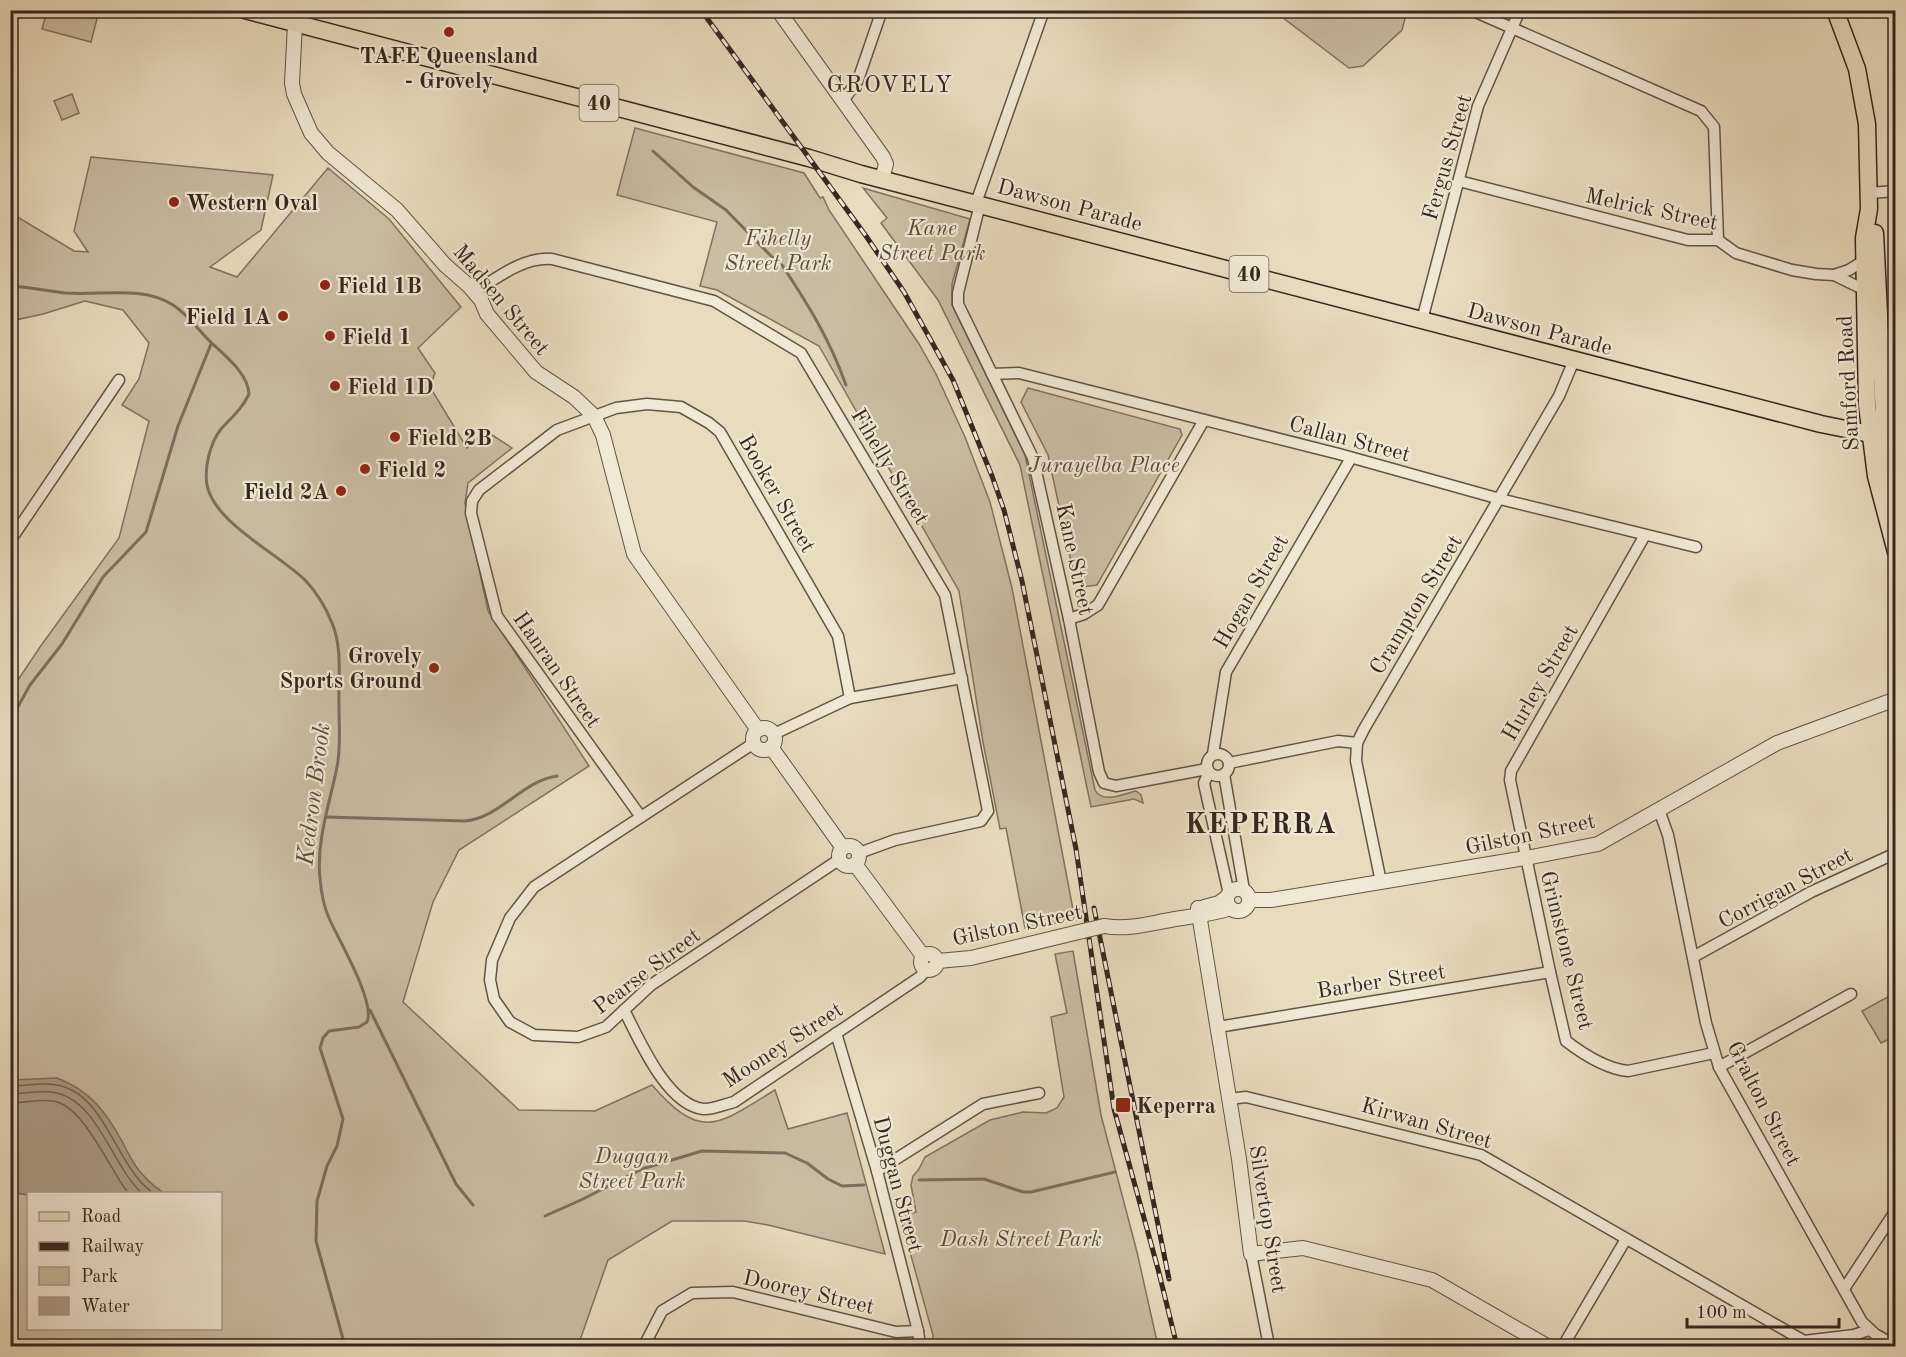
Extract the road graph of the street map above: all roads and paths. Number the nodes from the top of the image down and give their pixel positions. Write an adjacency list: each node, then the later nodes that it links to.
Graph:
1 (245, 10): 8 (main road, Dawson Parade / 40)
2 (778, 10): 10 (street)
3 (882, 10): 10 (street)
4 (1044, 10): 15 (street, Kane Street)
5 (1471, 10): 9 (street)
6 (1520, 10): 9 (street, Fergus Street)
7 (1835, 10): 14 (main road, Samford Road)
8 (295, 24): 11 (main road, Dawson Parade / 40); 20 (street, Madsen Street)
9 (1513, 27): 12 (street, Fergus Street); 16 (street)
10 (843, 101): 11 (street)
11 (882, 179): 15 (main road, Dawson Parade / 40)
12 (1459, 181): 16 (street, Melrick Street); 21 (street, Fergus Street)
13 (1896, 191): 14 (street)
14 (1869, 201): 17 (main road, Samford Road); 27 (main road, Samford Road)
15 (978, 203): 21 (main road, Dawson Parade / 40); 23 (street, Kane Street)
16 (1718, 240): 18 (street, Melrick Street)
17 (1865, 260): 18 (street, Melrick Street); 19 (main road, Samford Road)
18 (1834, 274): 19 (street, Melrick Street)
19 (1865, 290): 27 (main road, Samford Road)
20 (475, 292): 25 (street, Madsen Street); 36 (street, Fihelly Street)
21 (1422, 320): 22 (main road, Dawson Parade / 40)
22 (1574, 360): 27 (main road, Dawson Parade / 40); 29 (street, Crampton Street)
23 (992, 374): 26 (street, Callan Street); 35 (street, Kane Street)
24 (119, 380): 32 (street)
25 (594, 416): 37 (street, Booker Street); 39 (street, Madsen Street); 47 (street, Hanran Street)
26 (1204, 420): 28 (street, Callan Street); 35 (street)
27 (1877, 436): 30 (main road, Samford Road); 34 (main road, Samford Road)
28 (1351, 458): 29 (street, Callan Street); 42 (street, Hogan Street)
29 (1500, 499): 31 (street, Callan Street); 41 (street, Crampton Street)
30 (1896, 503)
31 (1645, 535): 33 (street, Callan Street); 50 (street, Hurley Street)
32 (10, 541)
33 (1696, 547)
34 (1896, 552)
35 (1069, 619): 44 (street, Kane Street)
36 (962, 678): 37 (street); 51 (street, Fihelly Street)
37 (850, 698): 40 (street)
38 (1896, 699): 46 (street, Gilston Street)
39 (756, 736): 40 (street); 40 (street); 47 (street, Pearse Street)
40 (772, 741): 49 (street)
41 (1357, 743): 43 (street); 52 (street)
42 (1213, 754): 43 (street); 44 (street)
43 (1229, 763): 45 (street)
44 (1208, 770): 45 (street); 54 (street)
45 (1224, 774): 53 (street)
46 (1659, 810): 50 (street, Gilston Street); 56 (street, Gralton Street)
47 (641, 817): 60 (street, Pearse Street)
48 (1896, 853): 56 (street, Corrigan Street)
49 (842, 854): 51 (street); 60 (street, Pearse Street)
50 (1526, 858): 52 (street, Gilston Street); 58 (street, Grimstone Street)
51 (857, 859): 57 (street)
52 (1382, 882): 53 (street, Gilston Street)
53 (1247, 895): 54 (street); 54 (street)
54 (1229, 900): 55 (street, Gilston Street)
55 (1198, 912): 57 (street, Gilston Street, bridge); 61 (street)
56 (1694, 957): 63 (street, Gralton Street)
57 (929, 962): 62 (street, Mooney Street)
58 (1550, 972): 61 (street, Barber Street); 63 (street, Grimstone Street)
59 (1851, 994): 64 (street)
60 (624, 1010): 62 (street, Mooney Street)
61 (1218, 1027): 66 (street)
62 (836, 1033): 67 (street, Duggan Street)
63 (1714, 1053): 64 (street, Gralton Street)
64 (1719, 1067): 71 (street, Gralton Street)
65 (1039, 1093): 67 (street)
66 (1230, 1099): 69 (street, Kirwan Street); 70 (street, Silvertop Street)
67 (877, 1172): 73 (street, Duggan Street)
68 (1896, 1210): 71 (street)
69 (1626, 1239): 72 (street, Kirwan Street); 79 (street)
70 (1251, 1254): 77 (street, Silvertop Street); 78 (street)
71 (1844, 1289): 72 (street, Gralton Street)
72 (1869, 1330): 74 (street, Gralton Street)
73 (918, 1331): 75 (street, Doorey Street); 76 (street, Duggan Street)
74 (1896, 1346)
75 (644, 1347)
76 (920, 1347)
77 (1269, 1347)
78 (1547, 1347)
79 (1563, 1347)

